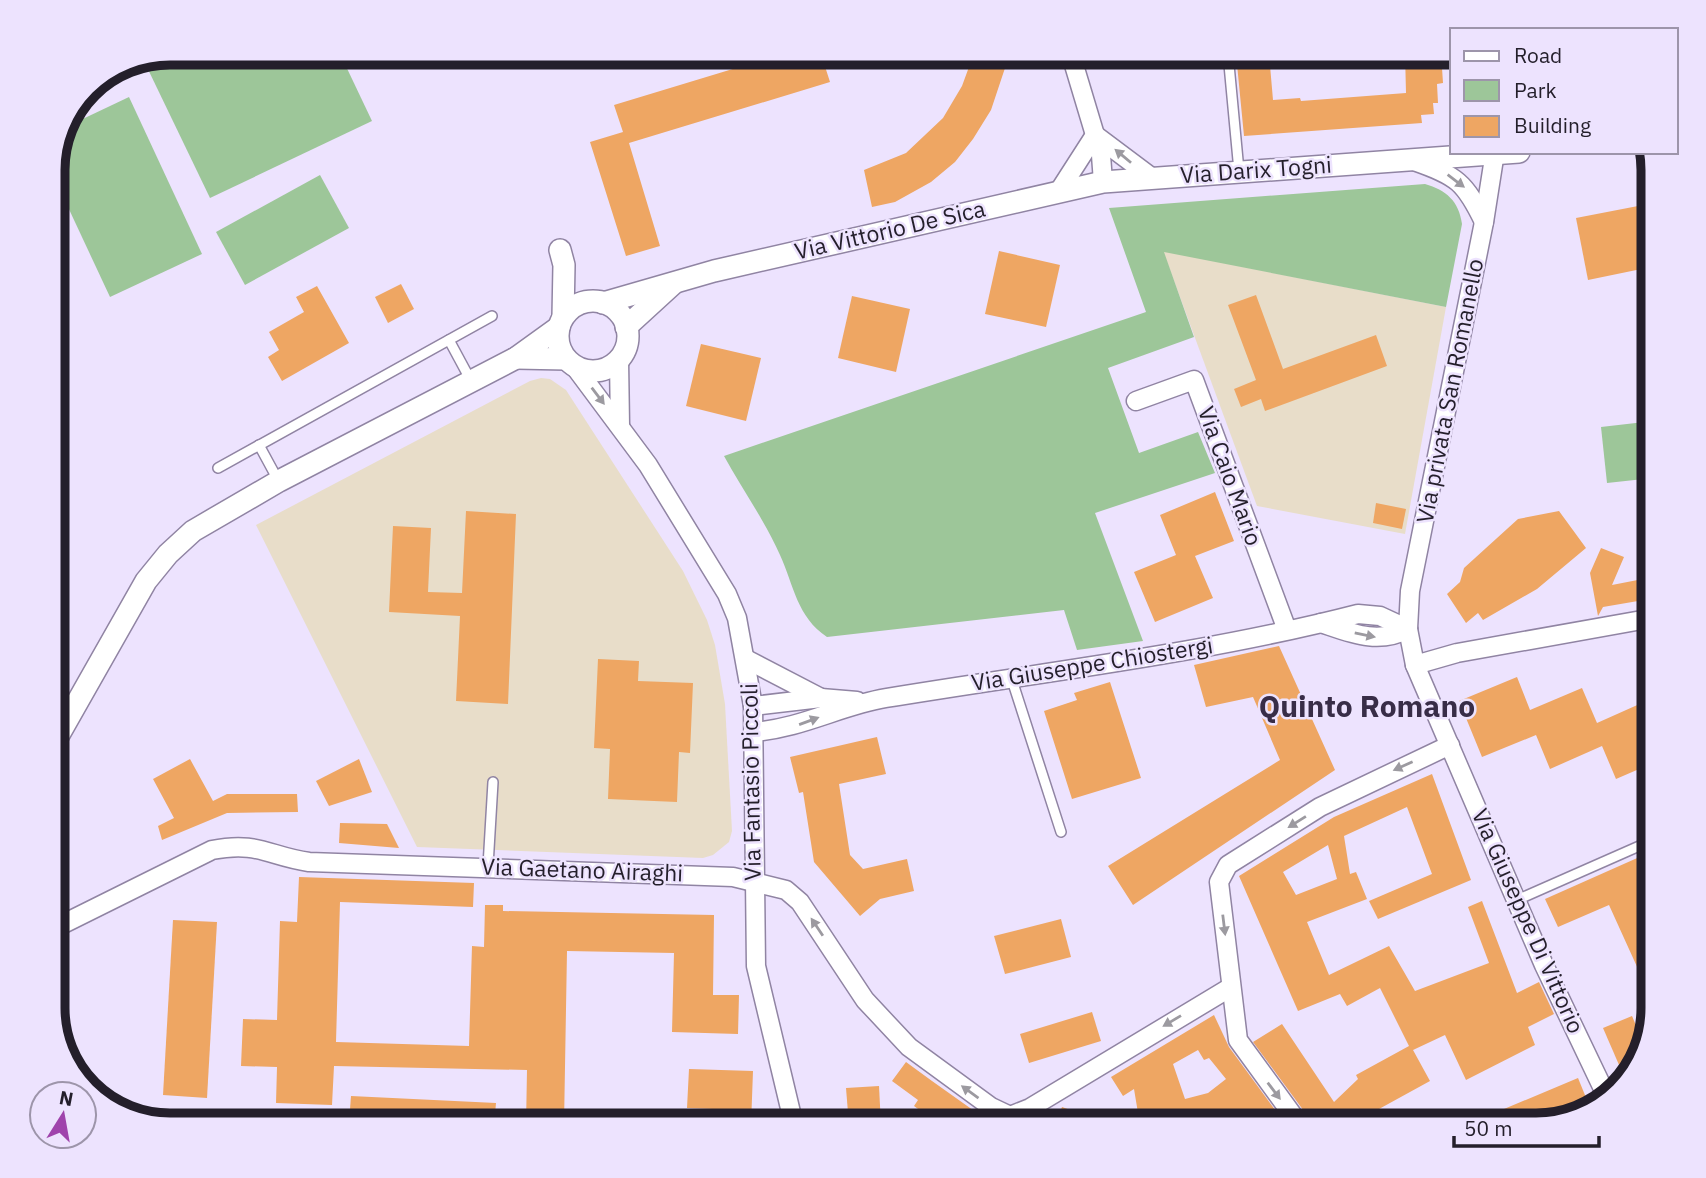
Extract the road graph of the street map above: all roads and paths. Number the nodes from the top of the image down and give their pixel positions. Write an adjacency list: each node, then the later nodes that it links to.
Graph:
1 (1074, 65): 3 (street)
2 (1228, 65): 7 (lane)
3 (1095, 135): 8 (street, one-way to 3); 9 (street); 10 (street)
4 (1483, 154): 6 (street, Via Darix Togni)
5 (1495, 154): 11 (street, Via privata San Romanello)
6 (1409, 160): 7 (street, Via Darix Togni); 11 (street, Via Darix Togni, one-way to 11)
7 (1239, 171): 8 (street, Via Darix Togni)
8 (1151, 177): 9 (street, Via Darix Togni)
9 (1103, 182): 10 (street, Via Vittorio De Sica)
10 (1059, 191): 12 (street, Via Vittorio De Sica)
11 (1484, 222): 28 (street, Via privata San Romanello)
12 (677, 280): 13 (street, Via Vittorio De Sica); 16 (street, Via Vittorio De Sica)
13 (597, 302): 15 (street, Via Vittorio De Sica); 15 (street); 16 (street)
14 (492, 316): 17 (lane)
15 (561, 322): 18 (street, Via Vittorio De Sica); 20 (street)
16 (626, 327): 19 (street)
17 (449, 340): 21 (lane); 24 (lane)
18 (516, 358): 20 (street, Via Vittorio De Sica); 21 (street, Via Vittorio De Sica)
19 (619, 360): 20 (street, Via Vittorio De Sica); 23 (street)
20 (571, 363): 23 (street, Via Fantasio Piccoli, one-way to 23)
21 (470, 379): 26 (street, Via Vittorio De Sica)
22 (1136, 401): 29 (street, Via Caio Mario)
23 (620, 426): 30 (street, Via Fantasio Piccoli)
24 (259, 445): 25 (lane); 26 (lane)
25 (218, 468)
26 (279, 481): 36 (street, Via Vittorio De Sica)
27 (1641, 620): 31 (street)
28 (1408, 629): 29 (street, Via Giuseppe Chiostergi); 31 (street, Via privata San Romanello)
29 (1287, 630): 32 (street, Via Giuseppe Chiostergi)
30 (746, 659): 33 (street, Via Giuseppe Chiostergi); 35 (street, Via Fantasio Piccoli)
31 (1415, 665): 38 (street, Via Giuseppe Di Vittorio)
32 (1011, 677): 34 (street, Via Giuseppe Chiostergi); 40 (lane)
33 (821, 698): 34 (street, Via Giuseppe Chiostergi); 35 (street, Via Giuseppe Chiostergi)
34 (862, 702): 37 (street, Via Giuseppe Chiostergi, one-way to 34)
35 (753, 706): 37 (street, Via Fantasio Piccoli)
36 (65, 724)
37 (753, 732): 43 (street, Via Fantasio Piccoli)
38 (1450, 745): 44 (street, Via Giuseppe Di Vittorio); 46 (street, one-way to 46)
39 (493, 782): 42 (lane)
40 (1061, 831)
41 (1641, 846): 44 (lane)
42 (488, 866): 43 (street, Via Gaetano Airaghi); 45 (street, Via Gaetano Airaghi)
43 (753, 882): 48 (street, Via Fantasio Piccoli); 49 (street, Via Gaetano Airaghi, one-way to 43)
44 (1517, 900): 47 (street, Via Giuseppe Di Vittorio)
45 (65, 923)
46 (1231, 987): 50 (street, Via Gaetano Airaghi, one-way to 50); 51 (street, one-way to 51)
47 (1603, 1089)
48 (791, 1113)
49 (1003, 1113)
50 (1036, 1113)
51 (1291, 1113)

